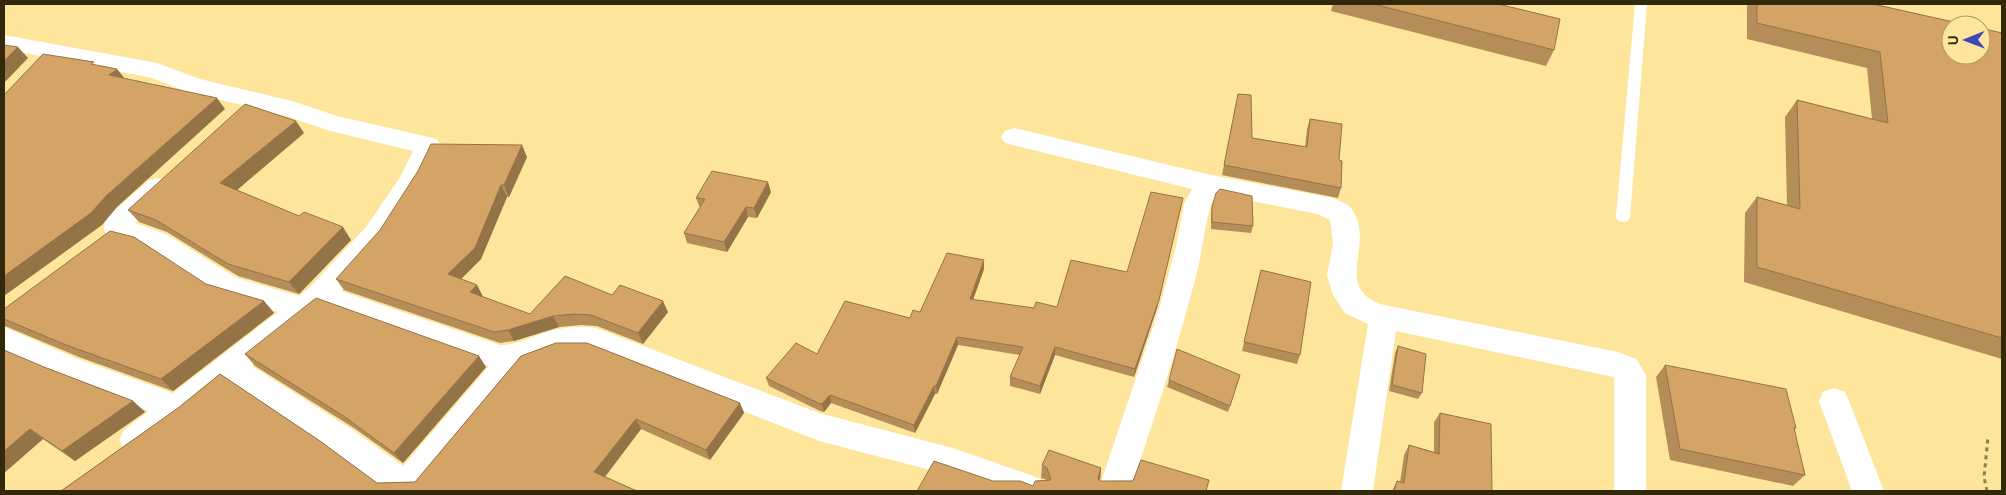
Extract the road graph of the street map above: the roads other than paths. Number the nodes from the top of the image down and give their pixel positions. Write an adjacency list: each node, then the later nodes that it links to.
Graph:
1 (1641, 4): 10 (lane)
2 (4, 42): 3 (street)
3 (52, 51): 4 (street); 5 (street)
4 (32, 71)
5 (254, 100): 6 (street); 13 (street)
6 (233, 119)
7 (1014, 137): 9 (street)
8 (176, 170): 11 (street)
9 (1211, 184): 14 (street); 23 (street)
10 (1623, 217)
11 (117, 230): 12 (street); 13 (street)
12 (94, 246)
13 (311, 302): 16 (street); 17 (street)
14 (1384, 317): 24 (street); 25 (street)
15 (4, 339): 19 (street)
16 (515, 357): 21 (street); 22 (street)
17 (229, 367): 19 (street); 21 (street)
18 (1834, 400): 26 (street)
19 (177, 408): 20 (street)
20 (117, 452)
21 (404, 489)
22 (1033, 491)
23 (1114, 491)
24 (1357, 491)
25 (1630, 491)
26 (1868, 491)

